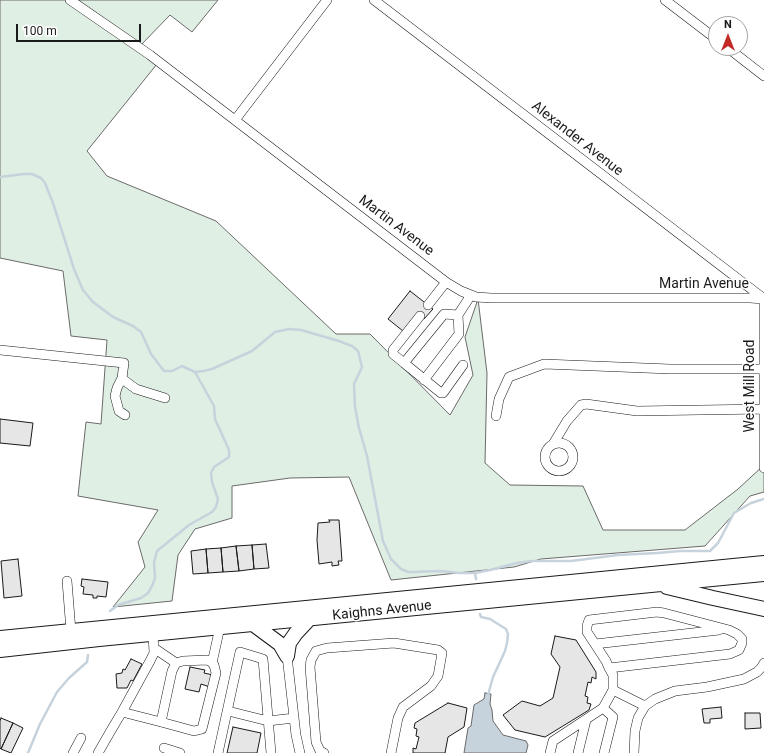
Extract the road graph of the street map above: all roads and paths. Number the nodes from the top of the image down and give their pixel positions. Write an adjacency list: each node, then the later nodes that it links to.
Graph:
1 (70, 0): 8 (street, Martin Avenue)
2 (327, 0): 8 (street)
3 (374, 0): 11 (street, Alexander Avenue)
4 (665, 0): 5 (street)
5 (708, 33)
6 (738, 56): 7 (street)
7 (764, 76)
8 (235, 120): 9 (street, Martin Avenue)
9 (446, 282): 10 (street, Martin Avenue); 13 (street)
10 (471, 295): 11 (street, Martin Avenue); 14 (street)
11 (764, 299)
12 (764, 304): 19 (street, West Mill Road)
13 (428, 305)
14 (458, 315): 17 (street); 21 (street)
15 (420, 316): 17 (street)
16 (0, 350): 20 (street)
17 (404, 363): 21 (street)
18 (463, 365): 21 (street)
19 (764, 369): 23 (street, West Mill Road); 25 (street)
20 (122, 378): 22 (street); 24 (street)
21 (424, 380)
22 (165, 398)
23 (764, 409): 26 (street); 27 (street, West Mill Road)
24 (125, 414)
25 (496, 416)
26 (553, 444)
27 (764, 449): 28 (street, West Mill Road)
28 (764, 468)
29 (764, 563): 38 (highway, Kaighns Avenue)
30 (764, 574): 32 (highway, Kaighns Avenue)
31 (67, 581): 38 (street)
32 (658, 584): 33 (highway); 34 (highway, Kaighns Avenue)
33 (764, 609)
34 (310, 618): 35 (highway, Kaighns Avenue); 43 (highway)
35 (253, 624): 36 (highway, Kaighns Avenue); 43 (highway)
36 (220, 627): 39 (highway, Kaighns Avenue); 45 (street)
37 (725, 630): 41 (street); 41 (street); 46 (street)
38 (71, 632): 40 (highway, Kaighns Avenue)
39 (153, 634): 40 (highway, Kaighns Avenue); 42 (street)
40 (0, 641)
41 (595, 644): 46 (street)
42 (154, 648): 44 (street); 52 (street)
43 (287, 656): 53 (street)
44 (176, 663): 45 (street); 56 (street)
45 (212, 663): 56 (street)
46 (610, 668): 48 (street)
47 (763, 668): 49 (street)
48 (613, 690): 49 (street); 50 (street)
49 (645, 706): 70 (street)
50 (602, 708): 55 (street); 69 (street)
51 (228, 710): 54 (street); 54 (street); 62 (street)
52 (122, 712): 56 (street); 60 (street)
53 (294, 718): 54 (street); 64 (street)
54 (268, 720): 63 (street)
55 (586, 720): 67 (street); 68 (street)
56 (161, 722)
57 (81, 738): 59 (street)
58 (164, 748): 61 (street)
59 (73, 753)
60 (98, 753)
61 (180, 753)
62 (218, 753)
63 (271, 753)
64 (300, 753)
65 (324, 753): 66 (street)
66 (391, 753)
67 (550, 753)
68 (578, 753)
69 (604, 753)
70 (634, 753)

